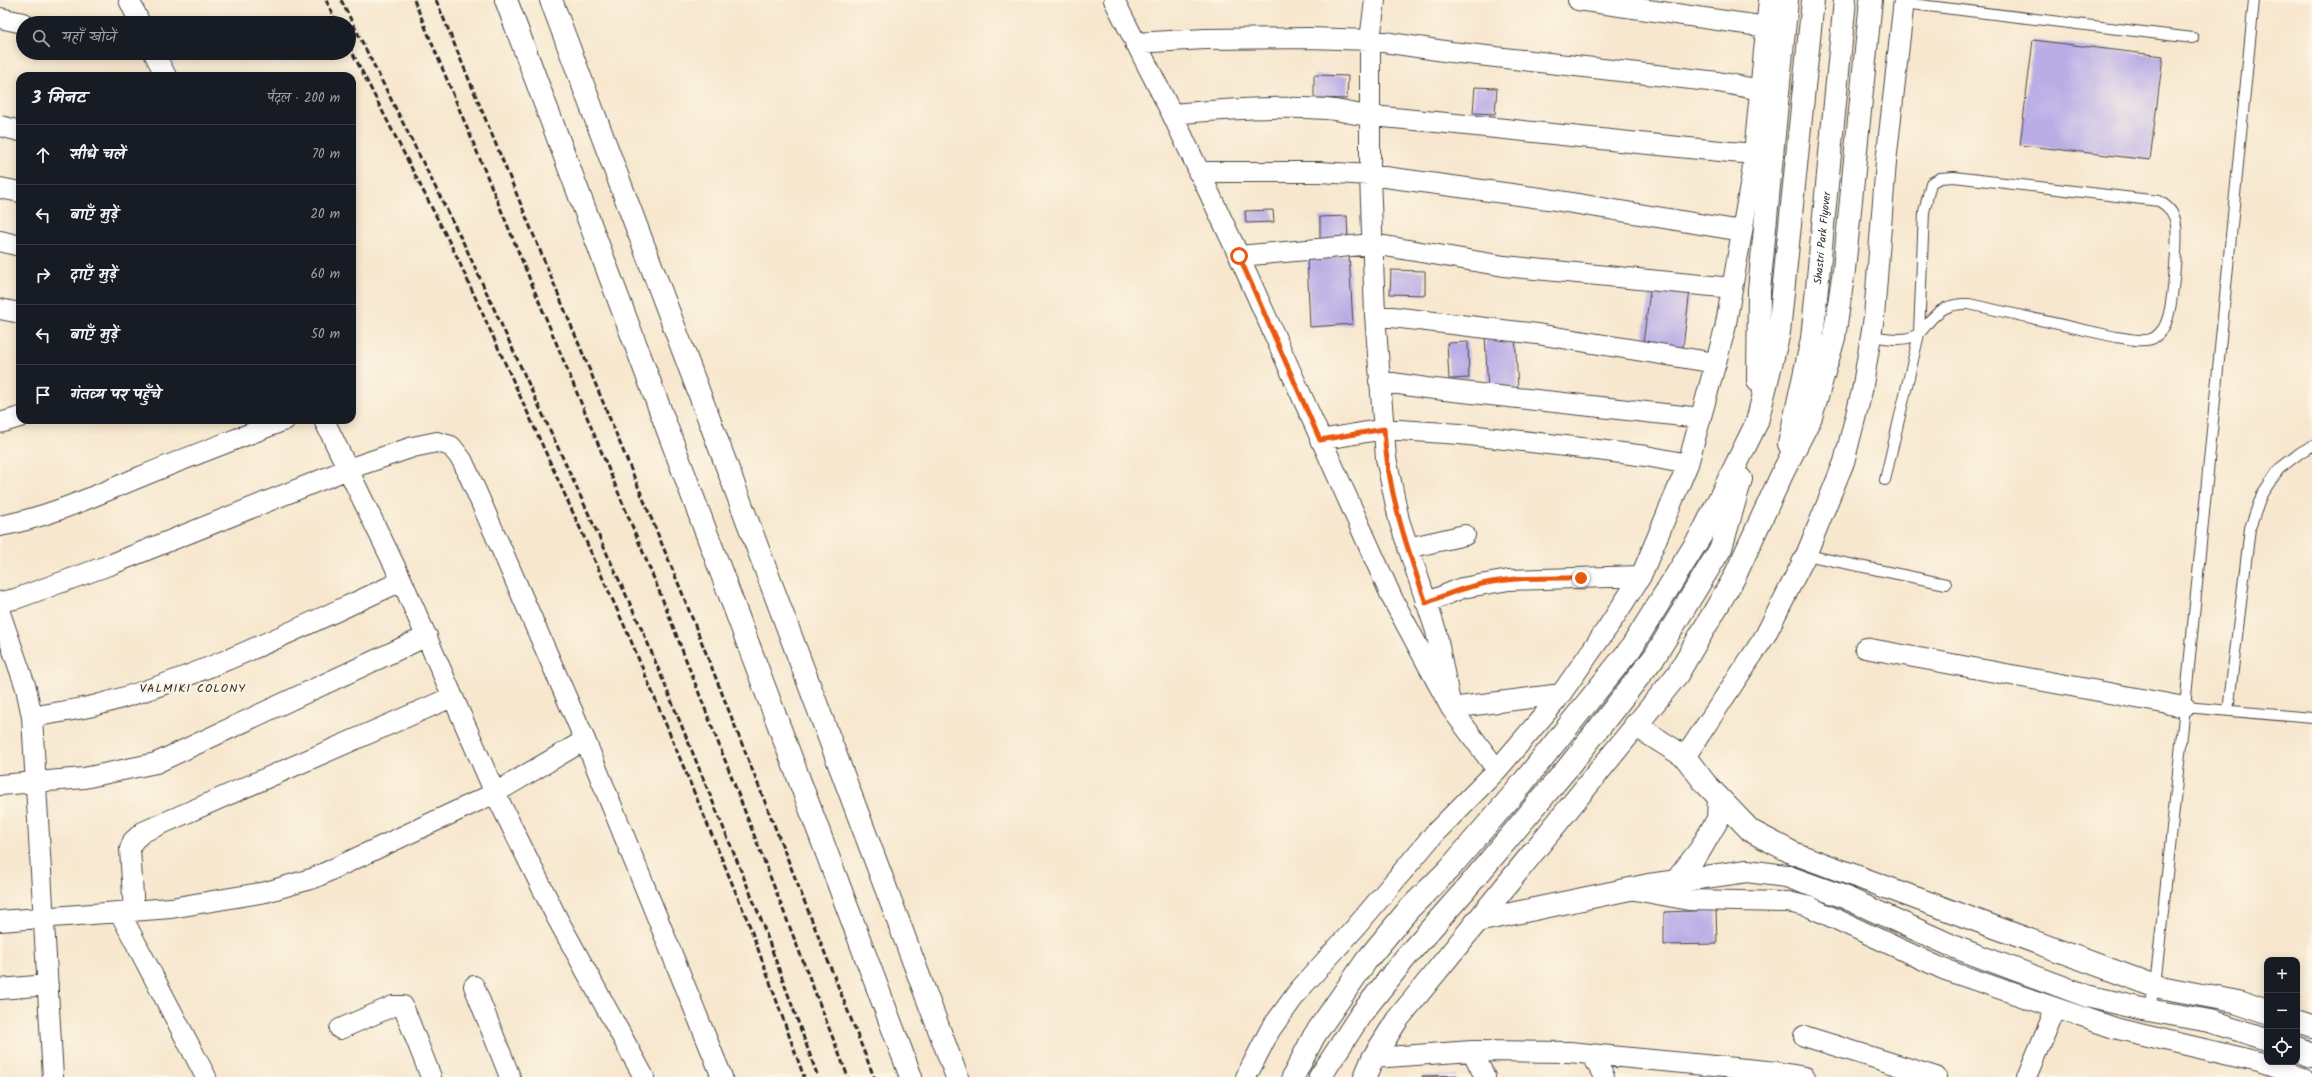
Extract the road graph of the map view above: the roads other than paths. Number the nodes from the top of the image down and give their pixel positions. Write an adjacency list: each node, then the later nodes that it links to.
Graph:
1 (129, 0): 14 (street)
2 (506, 0): 118 (main road)
3 (551, 0): 119 (main road)
4 (1114, 0): 20 (street)
5 (1376, 0): 19 (street)
6 (1578, 0): 17 (street)
7 (1769, 0): 17 (street)
8 (1787, 0): 49 (main road)
9 (1813, 0): 49 (main road)
10 (1845, 0): 57 (main road, Shastri Park Flyover)
11 (1871, 0): 57 (main road)
12 (2254, 0): 73 (lane)
13 (1903, 2): 18 (lane); 43 (street)
14 (137, 16)
15 (0, 18): 16 (street)
16 (16, 22)
17 (1767, 27): 23 (street)
18 (2193, 38)
19 (1370, 40): 20 (street); 23 (street); 25 (street)
20 (1135, 44): 24 (street)
21 (158, 60): 22 (street)
22 (164, 72)
23 (1761, 90): 28 (street)
24 (1172, 114): 25 (street); 29 (street)
25 (1370, 116): 28 (street); 30 (street)
26 (0, 126): 27 (street)
27 (16, 130)
28 (1754, 154): 33 (street)
29 (1198, 172): 30 (street); 37 (street)
30 (1370, 176): 33 (street); 35 (street)
31 (0, 188): 32 (street)
32 (16, 191)
33 (1742, 230): 38 (street)
34 (0, 241): 36 (street)
35 (1373, 244): 37 (street); 38 (street); 41 (street)
36 (16, 245)
37 (1239, 256): 53 (street)
38 (1732, 288): 44 (street)
39 (0, 309): 40 (street)
40 (16, 312)
41 (1375, 315): 44 (street); 45 (street)
42 (1919, 334): 42 (lane); 43 (lane); 58 (lane)
43 (1871, 336): 62 (street)
44 (1716, 363): 47 (street)
45 (1379, 380): 47 (street); 52 (street)
46 (16, 418): 48 (street)
47 (1700, 418): 55 (street)
48 (0, 422)
49 (1757, 422): 121 (main road); 122 (main road)
50 (275, 424): 59 (street)
51 (326, 424): 56 (street)
52 (1384, 429): 53 (street); 55 (street); 61 (street)
53 (1320, 440): 74 (street)
54 (2312, 446): 75 (lane)
55 (1688, 464): 63 (street)
56 (348, 469): 64 (street); 66 (street); 79 (street)
57 (1782, 472): 78 (main road)
58 (1885, 480)
59 (0, 526)
60 (1465, 535): 61 (street)
61 (1408, 548): 67 (street)
62 (1806, 555): 65 (lane); 80 (street)
63 (1641, 576): 67 (street); 71 (street)
64 (402, 581): 69 (street); 76 (street)
65 (1946, 584)
66 (0, 602)
67 (1426, 603): 74 (street)
68 (0, 613): 76 (street)
69 (426, 636): 72 (street); 82 (street)
70 (1865, 648): 73 (street)
71 (1561, 694): 74 (street); 81 (street)
72 (452, 697): 84 (street); 90 (street)
73 (2185, 707): 75 (lane); 96 (lane)
74 (1451, 708): 81 (street)
75 (2228, 711): 77 (lane)
76 (32, 717): 82 (street)
77 (2312, 718)
78 (1635, 725): 80 (main road); 93 (main road)
79 (585, 740): 84 (street); 117 (street)
80 (1685, 758): 85 (main road)
81 (1497, 770): 120 (street)
82 (37, 783): 83 (street); 91 (street)
83 (0, 785)
84 (495, 793): 90 (street); 116 (street)
85 (1719, 798): 86 (main road); 87 (main road)
86 (1850, 876): 89 (main road); 96 (main road)
87 (1676, 881): 88 (main road); 89 (main road)
88 (1630, 889): 93 (main road); 98 (street)
89 (1842, 896): 99 (main road)
90 (127, 912): 91 (street); 113 (street)
91 (44, 917): 92 (street); 94 (street)
92 (0, 921)
93 (1477, 921): 110 (main road)
94 (48, 985): 97 (street); 112 (street)
95 (474, 986): 115 (street)
96 (2155, 986): 99 (lane); 100 (main road)
97 (0, 989)
98 (2056, 1008): 127 (street); 128 (street)
99 (2149, 1010): 105 (main road)
100 (2264, 1011)
101 (2300, 1023): 102 (main road)
102 (2312, 1027)
103 (340, 1029): 114 (street)
104 (1804, 1036): 126 (street)
105 (2264, 1038)
106 (2300, 1050): 109 (main road)
107 (1472, 1051): 108 (street); 110 (street); 123 (street)
108 (1592, 1054): 111 (street); 124 (street)
109 (2312, 1055)
110 (1369, 1068)
111 (1776, 1074): 125 (street)
112 (52, 1077)
113 (206, 1077)
114 (431, 1077)
115 (510, 1077)
116 (644, 1077)
117 (722, 1077)
118 (912, 1077)
119 (957, 1077)
120 (1246, 1077)
121 (1293, 1077)
122 (1320, 1077)
123 (1485, 1077)
124 (1604, 1077)
125 (1806, 1077)
126 (1936, 1077)
127 (2027, 1077)
128 (2303, 1077)

